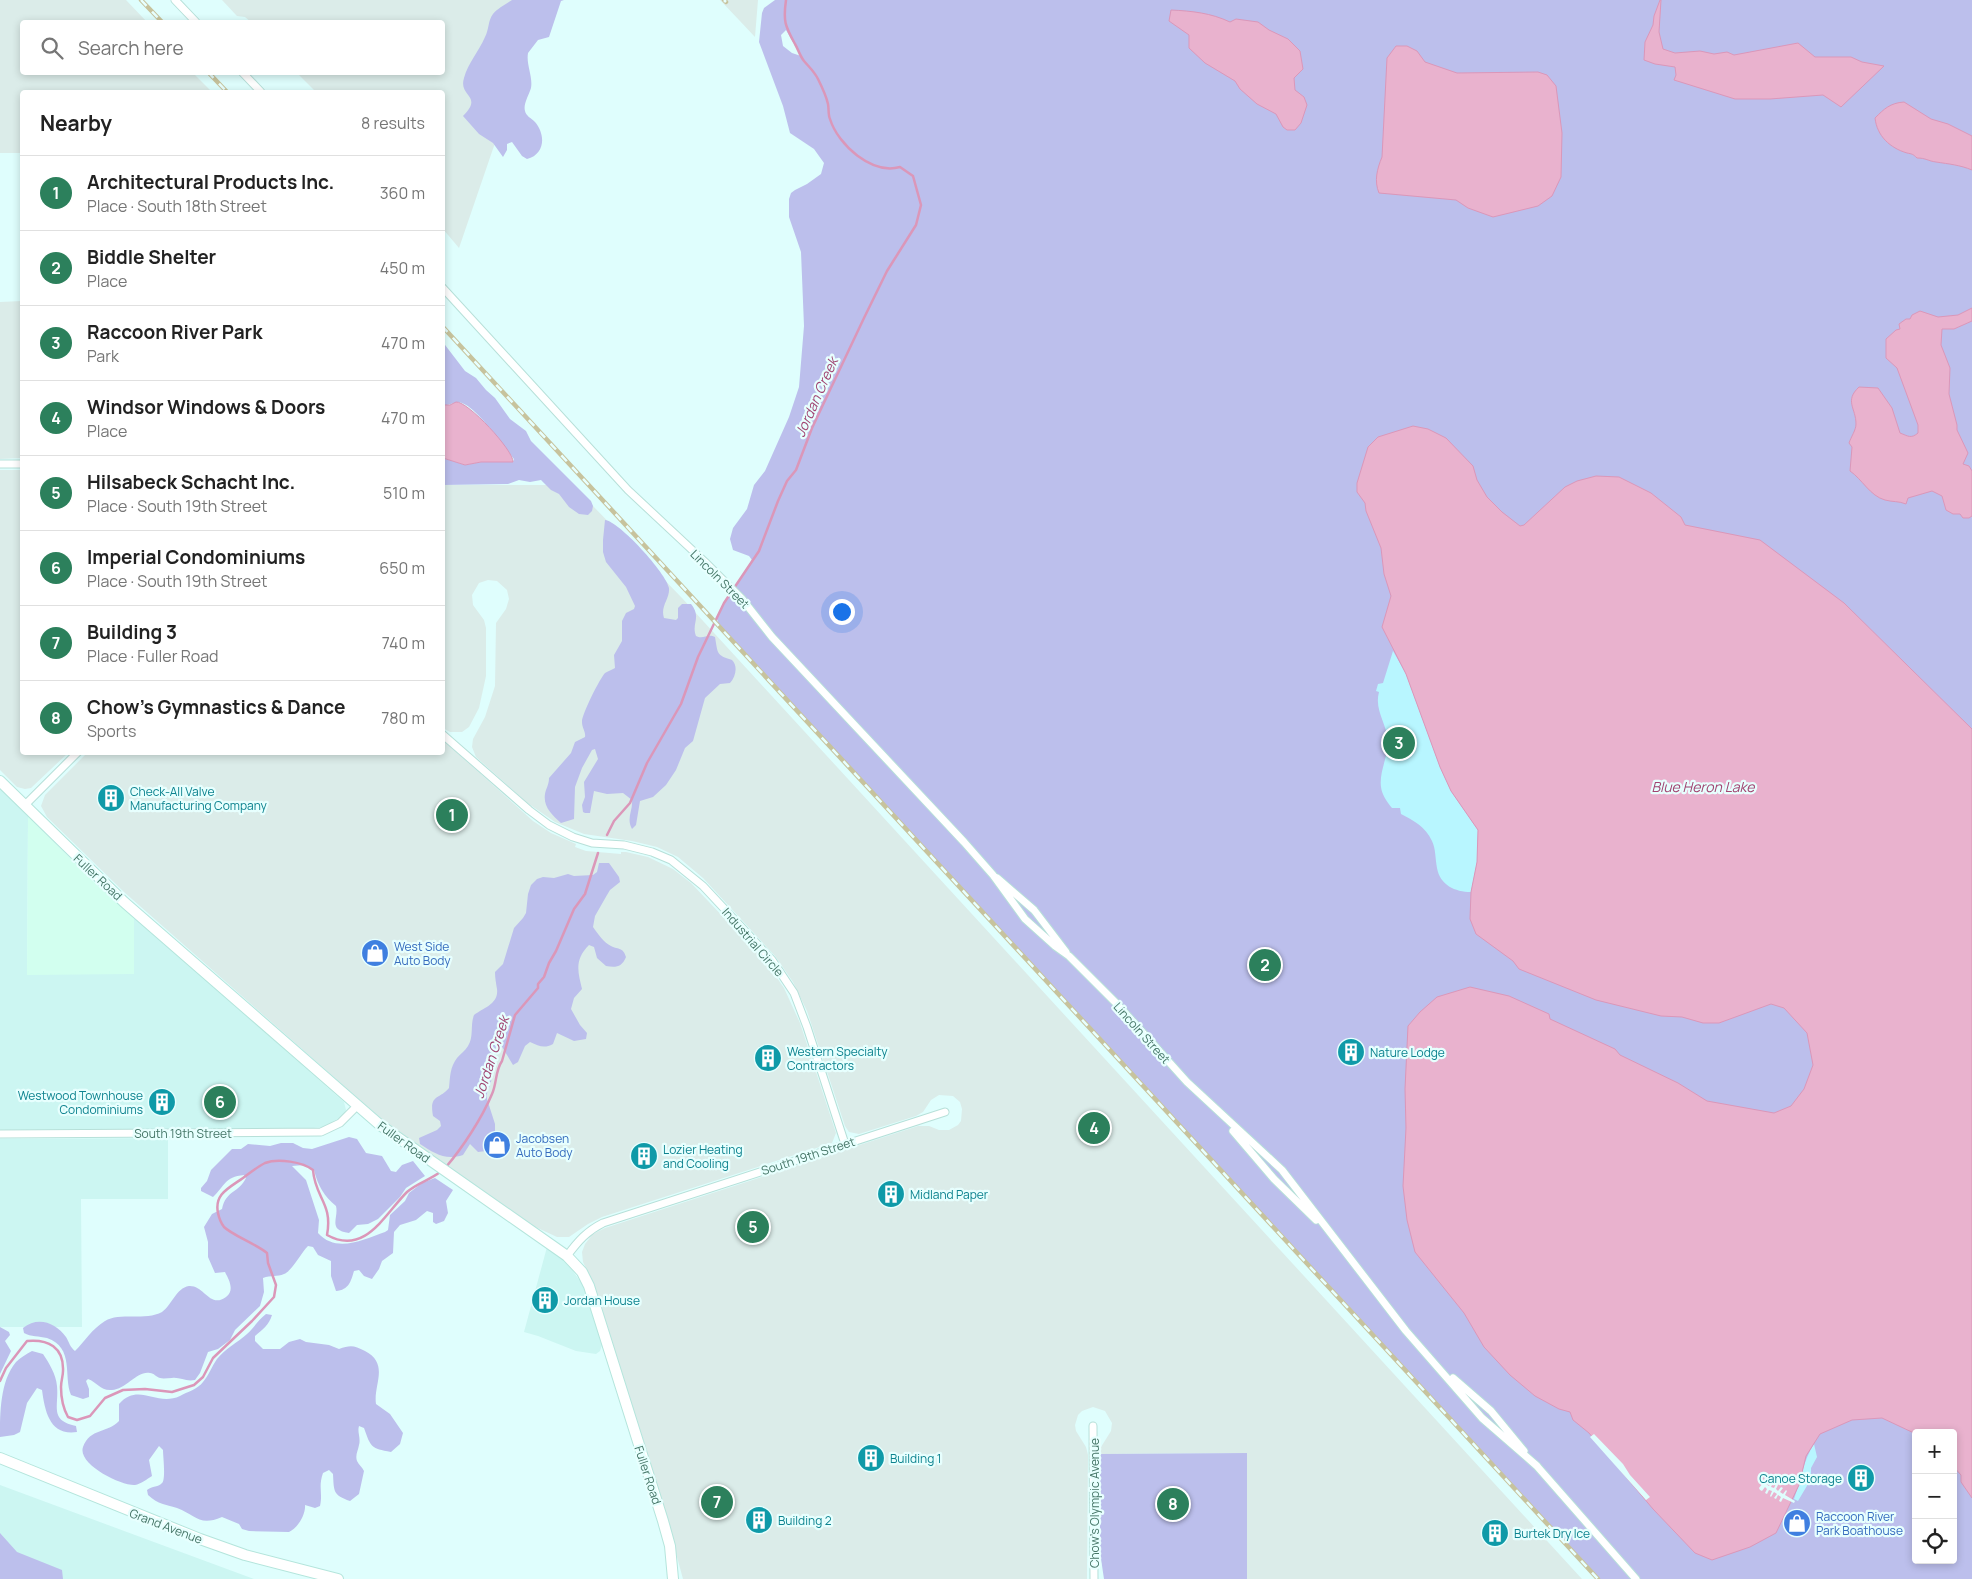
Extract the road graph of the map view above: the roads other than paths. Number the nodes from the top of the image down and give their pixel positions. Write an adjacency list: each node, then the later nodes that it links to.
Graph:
1 (175, 0): 2 (street)
2 (194, 20)
3 (245, 75): 4 (street)
4 (259, 90)
5 (445, 290): 12 (street, Lincoln Street)
6 (0, 464): 7 (street)
7 (20, 464)
8 (445, 737): 18 (street, Industrial Circle)
9 (75, 755): 11 (street)
10 (0, 781): 11 (street, Fuller Road)
11 (24, 806): 14 (street, Fuller Road)
12 (993, 875): 13 (street, Lincoln Street); 13 (street, Lincoln Street)
13 (1068, 956): 15 (street, Lincoln Street)
14 (357, 1106): 17 (street, South 19th Street); 20 (street, Fuller Road)
15 (1216, 1110): 19 (street, Lincoln Street); 19 (street, Lincoln Street)
16 (945, 1112): 18 (street, South 19th Street)
17 (0, 1134)
18 (845, 1144): 20 (street, South 19th Street)
19 (1338, 1244): 21 (street, Lincoln Street)
20 (567, 1256): 26 (street, Fuller Road)
21 (1436, 1363): 24 (street, Lincoln Street); 24 (street, Lincoln Street)
22 (1093, 1426): 27 (street, Chow's Olympic Avenue)
23 (0, 1458): 25 (street, Grand Avenue)
24 (1537, 1466): 28 (street, Lincoln Street)
25 (338, 1579)
26 (673, 1579)
27 (1094, 1579)
28 (1636, 1579)

